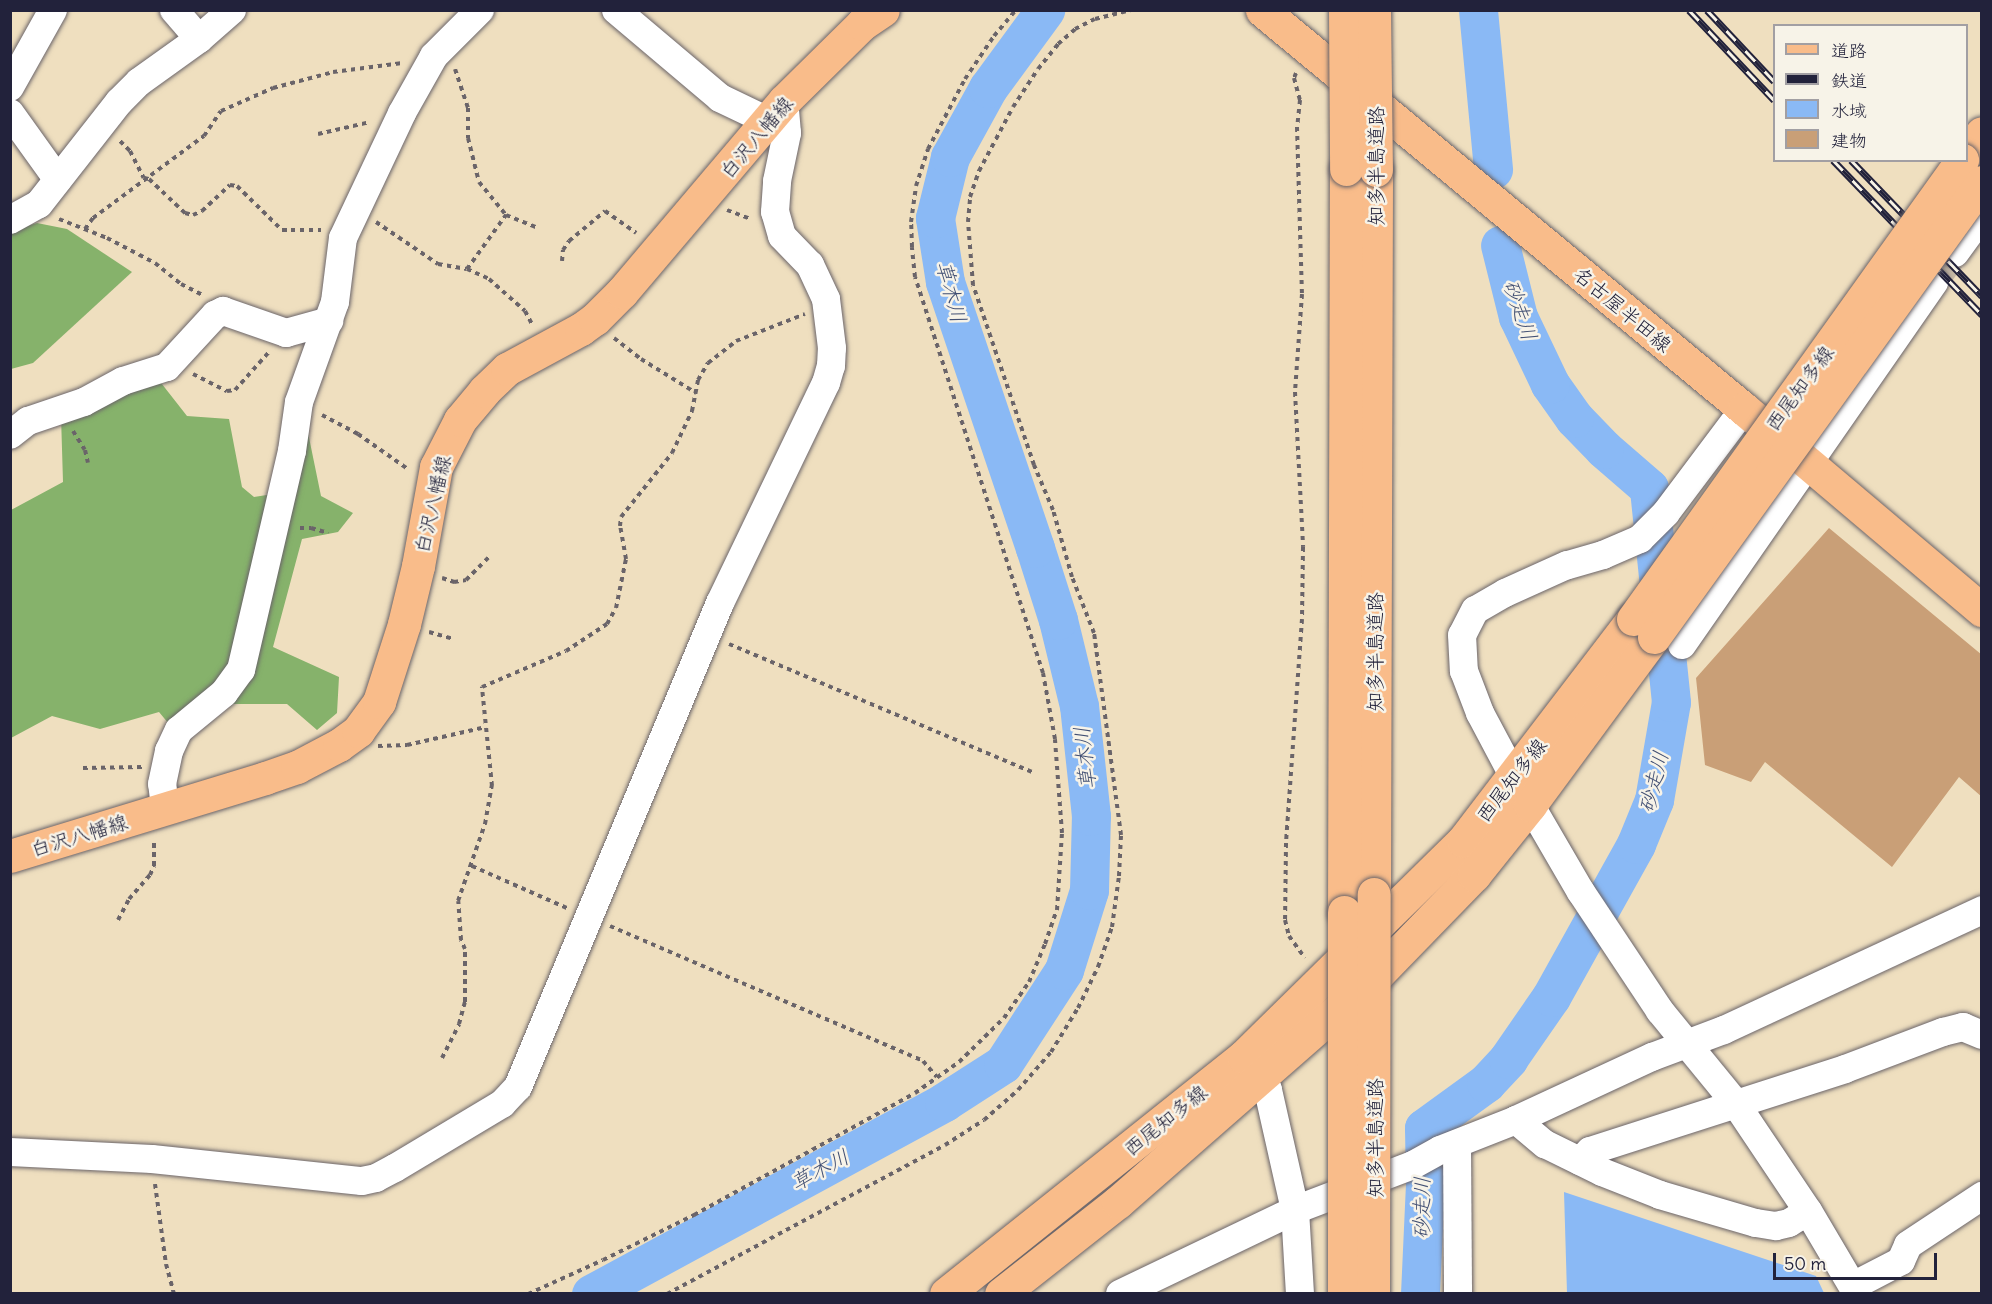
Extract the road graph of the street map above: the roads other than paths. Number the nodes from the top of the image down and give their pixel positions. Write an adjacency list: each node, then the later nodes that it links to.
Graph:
1 (53, 10): 11 (street)
2 (174, 10): 10 (street)
3 (232, 10): 10 (street)
4 (480, 10): 22 (street)
5 (616, 10): 12 (street)
6 (883, 10): 12 (main road, 白沢八幡線)
7 (1262, 10): 23 (main road, 名古屋半田線)
8 (1345, 10): 17 (main road, 知多半島道路, bridge)
9 (1374, 10): 17 (main road, 知多半島道路, bridge)
10 (199, 39): 18 (street)
11 (10, 87)
12 (776, 111): 29 (main road, 白沢八幡線); 38 (street)
13 (10, 112): 18 (street)
14 (1982, 133): 15 (main road)
15 (1968, 151)
16 (1961, 162): 27 (main road, 西尾知多線, bridge)
17 (1361, 169): 48 (main road, 知多半島道路, bridge); 49 (main road, 知多半島道路, bridge)
18 (58, 180): 20 (street)
19 (1982, 182): 27 (main road, 西尾知多線, bridge)
20 (22, 214)
21 (1934, 282): 25 (street)
22 (329, 321): 24 (street); 29 (street)
23 (1744, 409): 25 (main road, 名古屋半田線); 28 (street)
24 (10, 435)
25 (1808, 463): 26 (main road, 名古屋半田線); 27 (street)
26 (1982, 610)
27 (1656, 633): 28 (main road, 西尾知多線)
28 (1522, 791): 33 (street); 34 (main road, 西尾知多線); 44 (main road, 西尾知多線)
29 (157, 810): 30 (main road, 白沢八幡線)
30 (10, 856)
31 (1982, 910): 33 (street)
32 (1982, 1035): 35 (street)
33 (1685, 1043): 35 (street); 36 (street)
34 (1262, 1075): 41 (street); 45 (main road, 西尾知多線)
35 (1736, 1104): 39 (street); 42 (street)
36 (1516, 1120): 37 (street); 39 (street)
37 (1448, 1147): 41 (street); 50 (street)
38 (10, 1152)
39 (1580, 1161): 42 (street)
40 (1982, 1196): 43 (street)
41 (1294, 1210): 46 (street); 47 (street)
42 (1808, 1211): 43 (street)
43 (1855, 1290)
44 (946, 1293)
45 (1001, 1293)
46 (1120, 1293)
47 (1300, 1293)
48 (1344, 1293)
49 (1373, 1293)
50 (1458, 1293)

